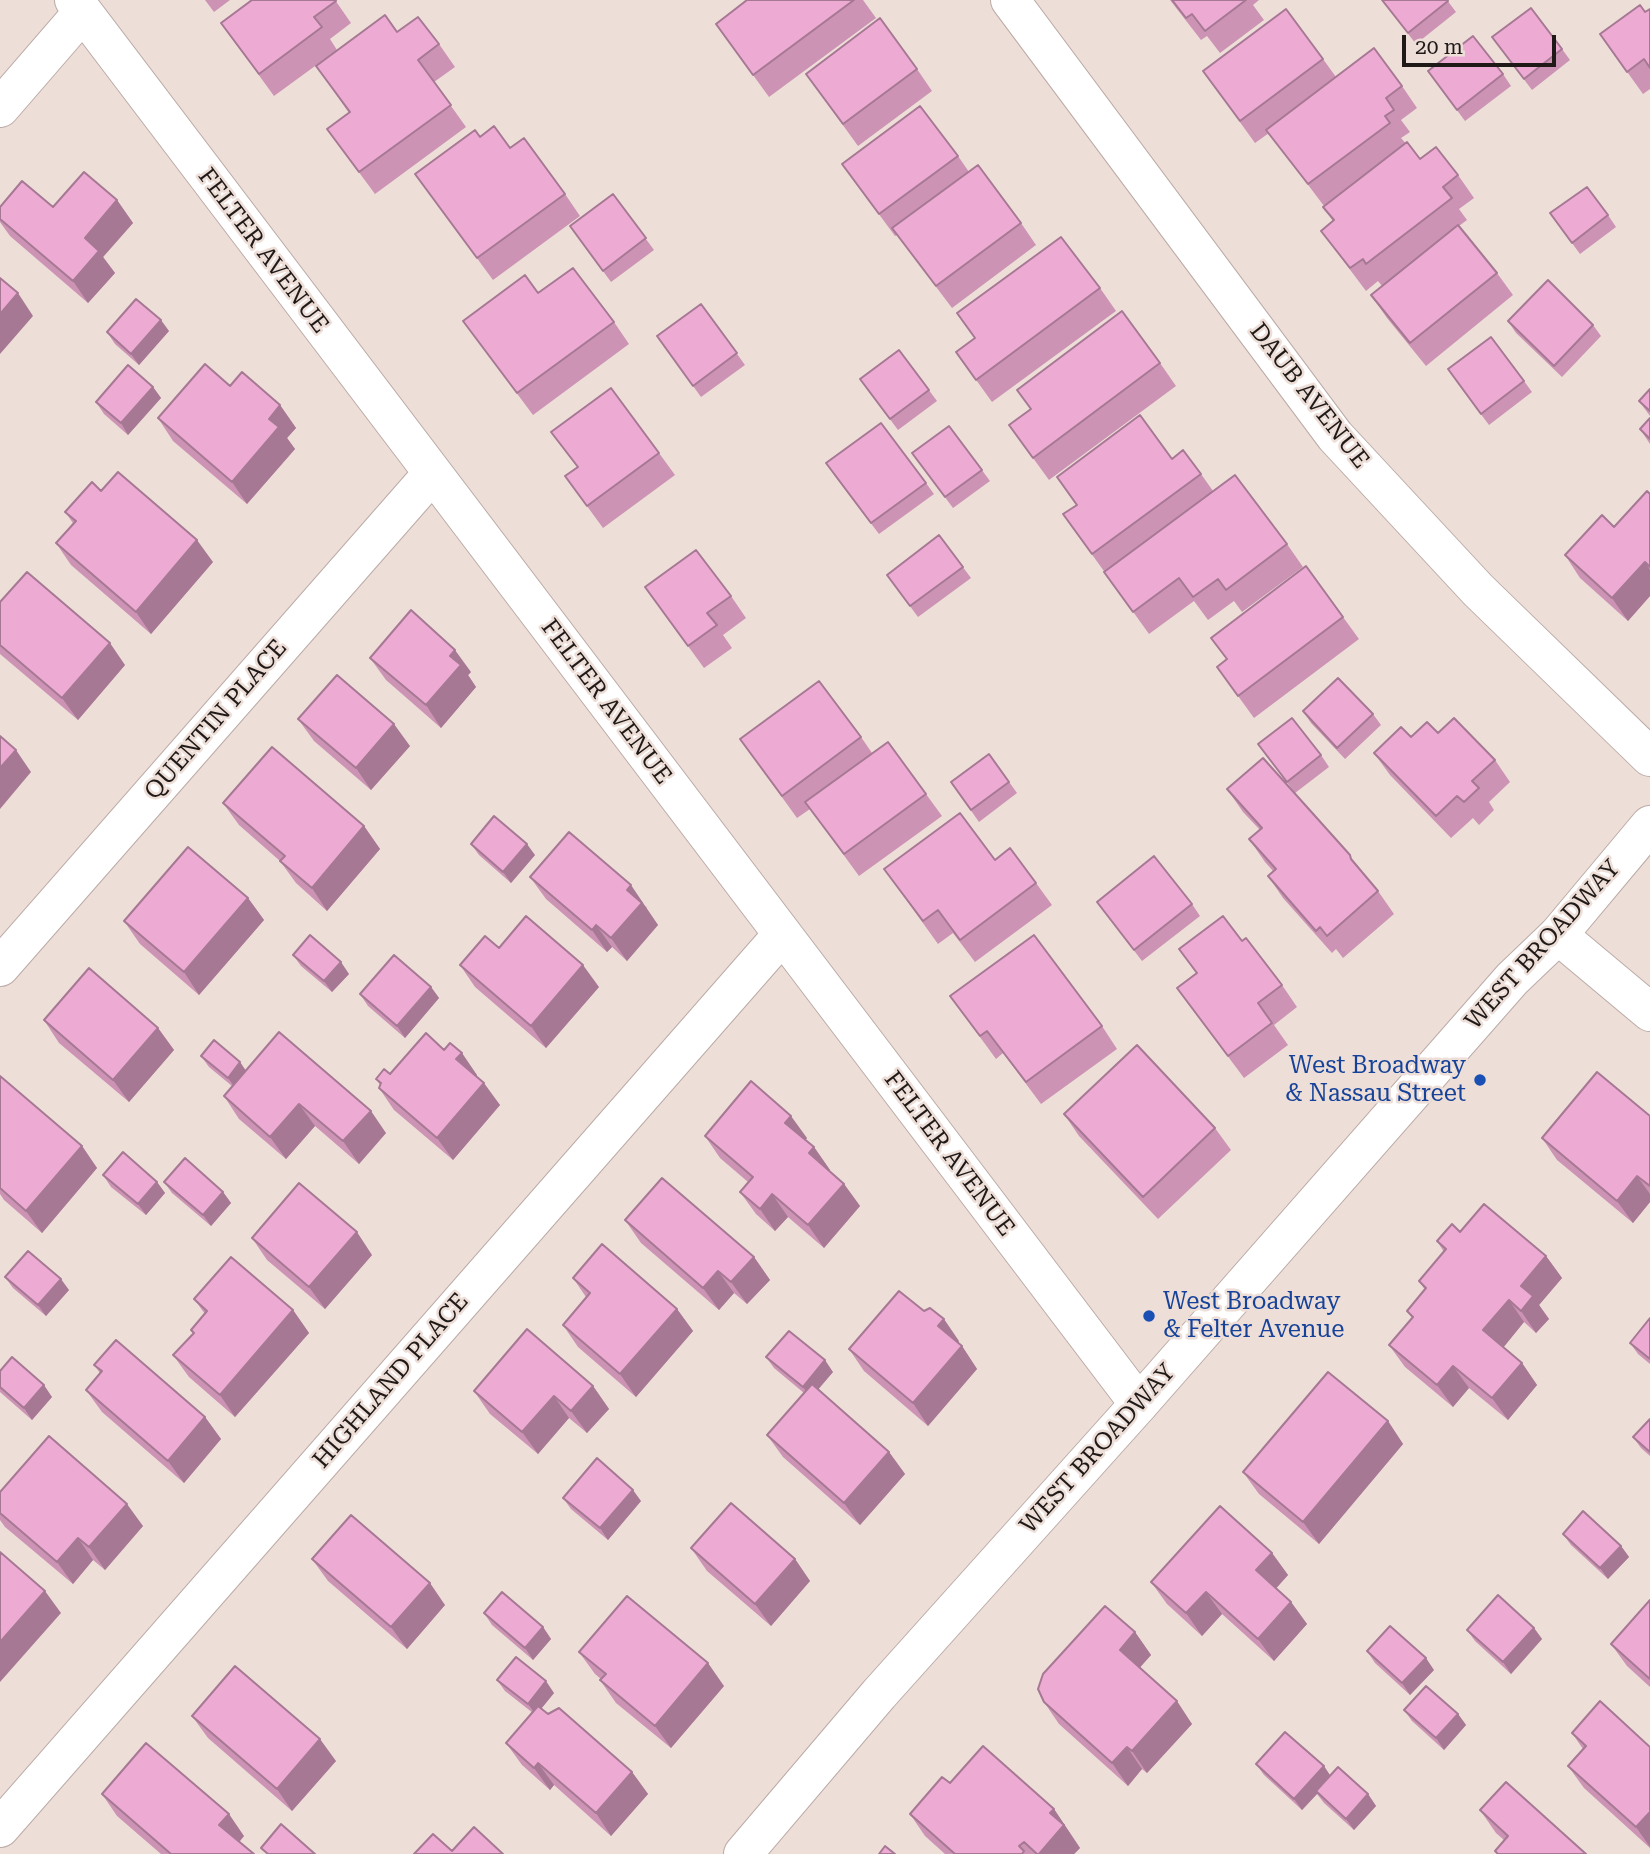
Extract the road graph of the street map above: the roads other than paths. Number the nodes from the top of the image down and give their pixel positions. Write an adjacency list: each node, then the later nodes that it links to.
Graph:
1 (1010, 0): 5 (street, DAUB AVENUE)
2 (79, 6): 3 (street); 4 (street, FELTER AVENUE)
3 (0, 108)
4 (432, 474): 7 (street, FELTER AVENUE); 9 (street, QUENTIN PLACE)
5 (1650, 757)
6 (1650, 825): 8 (street, WEST BROADWAY)
7 (782, 935): 11 (street, FELTER AVENUE); 12 (street, HIGHLAND PLACE)
8 (1558, 935): 10 (street); 11 (street, WEST BROADWAY)
9 (0, 967)
10 (1650, 1012)
11 (1139, 1404): 13 (street, WEST BROADWAY)
12 (0, 1828)
13 (743, 1854)

